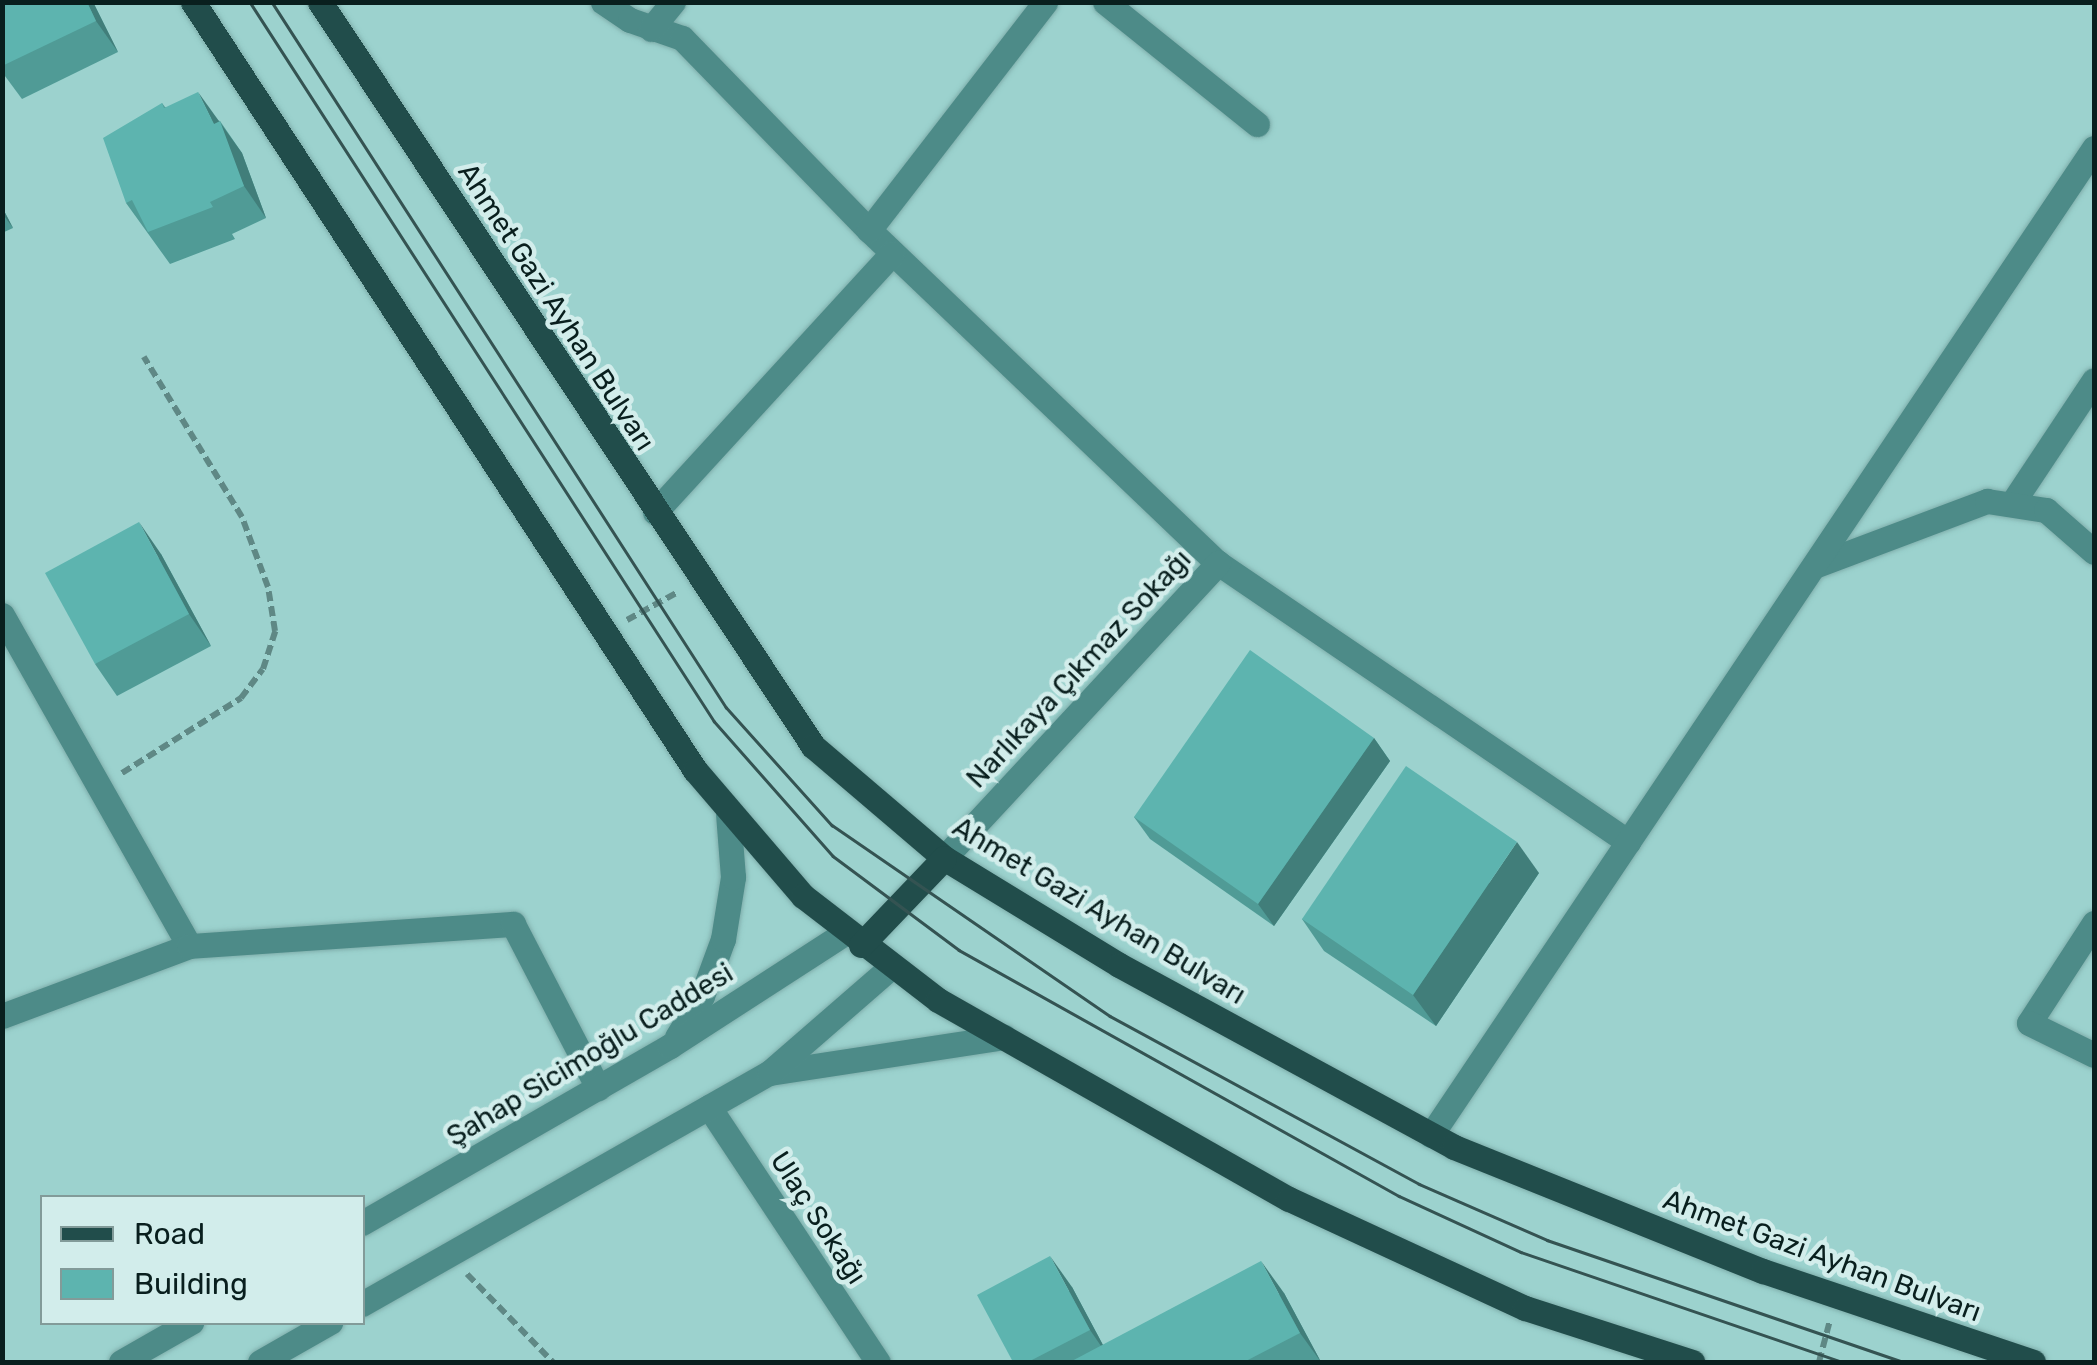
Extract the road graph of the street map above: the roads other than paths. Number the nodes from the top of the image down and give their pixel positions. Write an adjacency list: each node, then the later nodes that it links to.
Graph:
1 (192, 2): 19 (main road)
2 (320, 2): 14 (main road, Ahmet Gazi Ayhan Bulvarı)
3 (604, 2): 7 (street)
4 (673, 2): 7 (street)
5 (1045, 2): 10 (street)
6 (1106, 2): 8 (street)
7 (651, 30): 10 (street)
8 (1257, 124)
9 (2094, 148): 17 (street)
10 (869, 230): 11 (street)
11 (892, 253): 14 (street); 16 (street)
12 (2094, 380): 13 (street)
13 (2013, 502): 15 (street); 17 (street)
14 (656, 512): 21 (main road, Ahmet Gazi Ayhan Bulvarı)
15 (2094, 552)
16 (1218, 563): 20 (street); 21 (street, Narlıkaya Çıkmaz Sokağı)
17 (1814, 566): 20 (street)
18 (2, 615): 24 (street)
19 (728, 814): 23 (main road); 28 (street)
20 (1628, 842): 33 (street)
21 (944, 858): 23 (main road); 33 (main road, Ahmet Gazi Ayhan Bulvarı)
22 (2094, 923): 29 (street)
23 (853, 939): 25 (main road); 28 (street, Şahap Sicimoğlu Caddesi)
24 (189, 946): 26 (street); 31 (street)
25 (890, 968): 27 (main road); 30 (street)
26 (2, 1016)
27 (1004, 1037): 30 (street); 41 (main road)
28 (670, 1046): 31 (street, Şahap Sicimoğlu Caddesi)
29 (2094, 1055)
30 (769, 1073): 32 (street)
31 (598, 1088): 34 (street, Şahap Sicimoğlu Caddesi)
32 (709, 1107): 35 (street); 40 (street, Ulaç Sokağı)
33 (1432, 1135): 42 (main road, Ahmet Gazi Ayhan Bulvarı)
34 (365, 1222)
35 (365, 1302)
36 (186, 1325): 38 (street)
37 (325, 1325): 39 (street)
38 (121, 1362)
39 (260, 1362)
40 (878, 1362)
41 (1692, 1362)
42 (2034, 1362)

